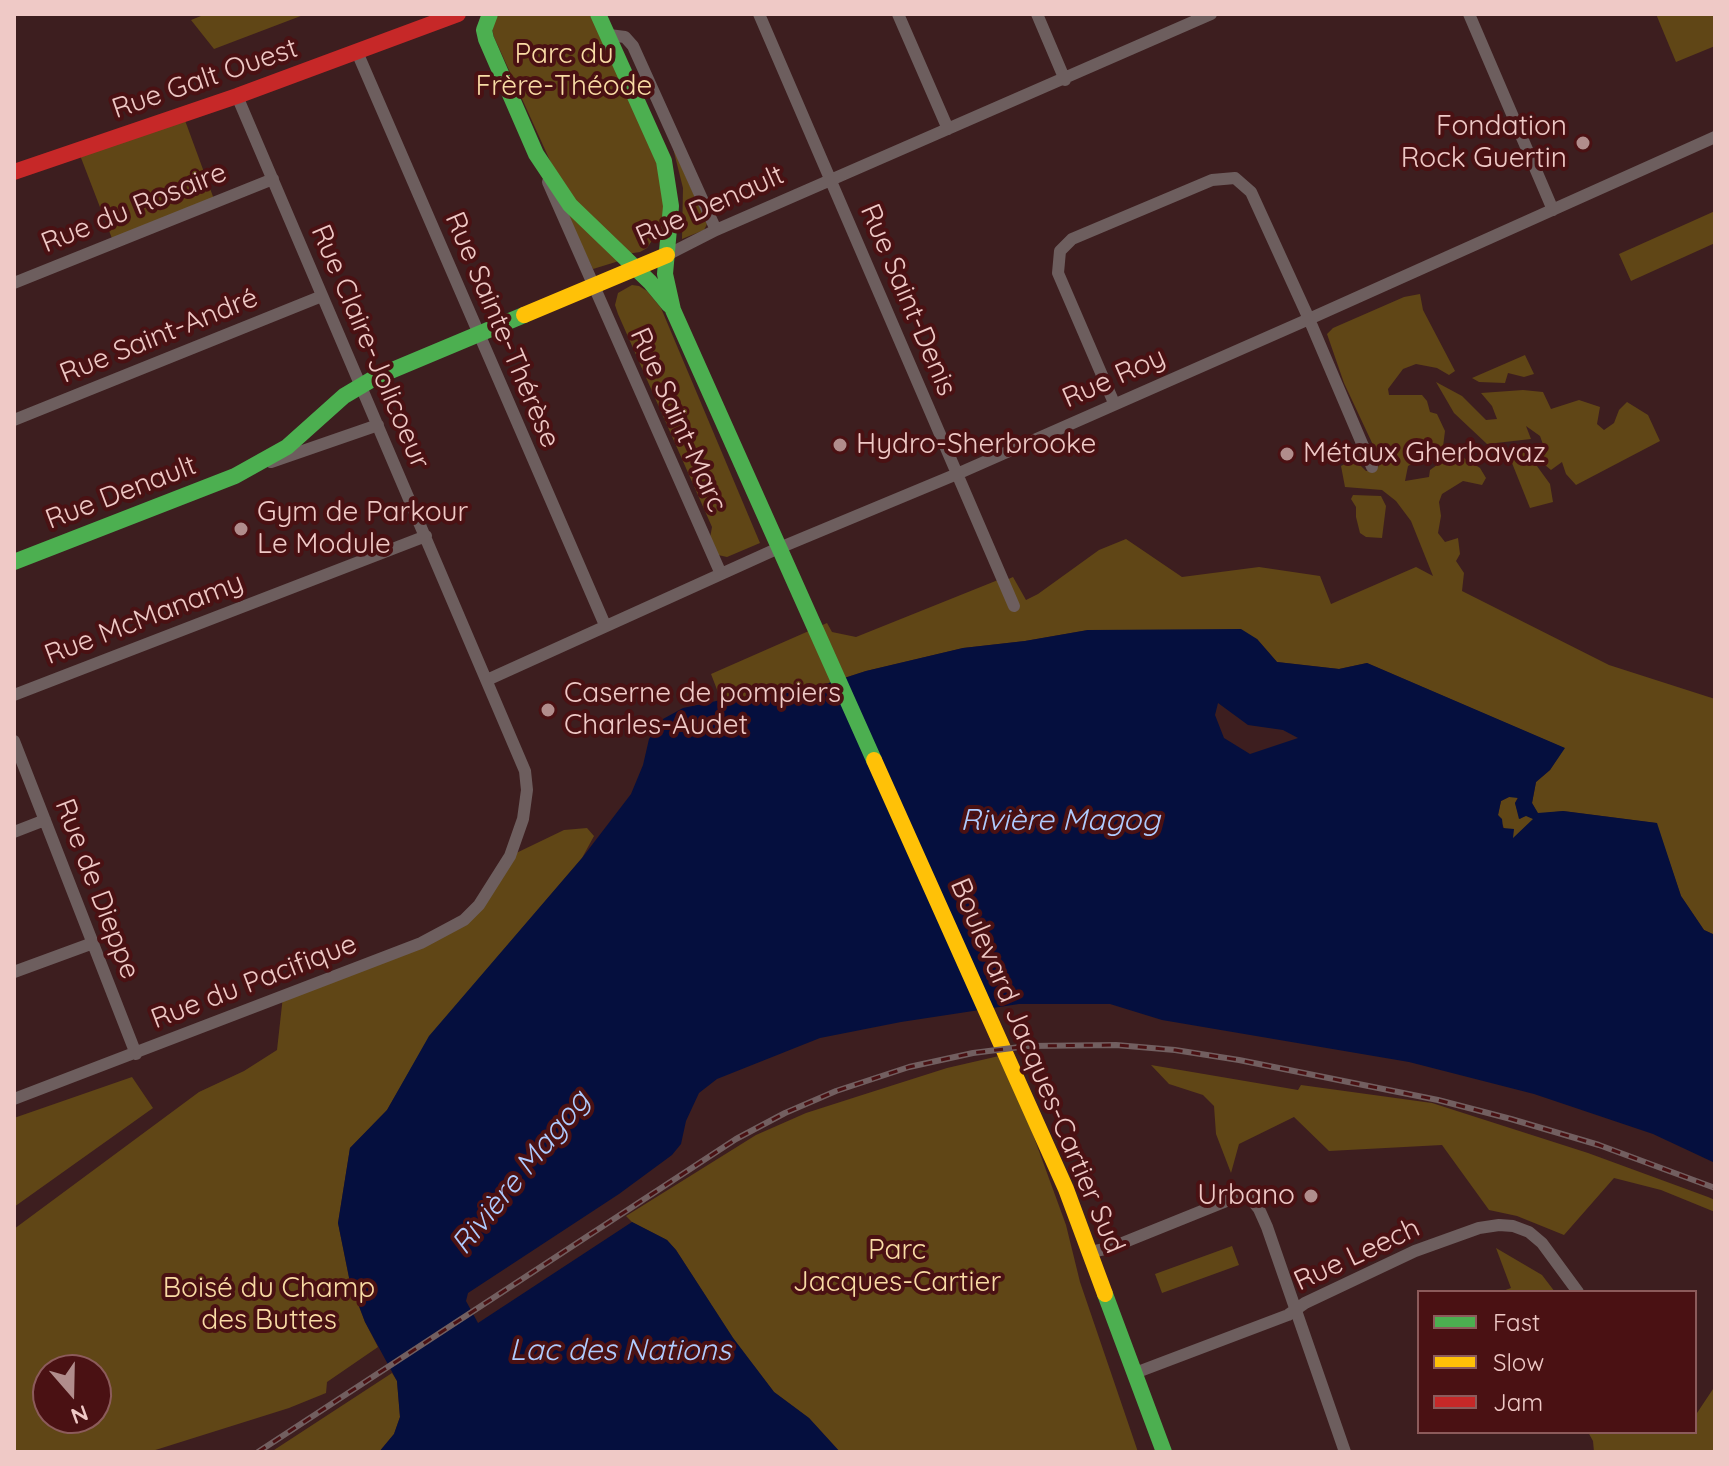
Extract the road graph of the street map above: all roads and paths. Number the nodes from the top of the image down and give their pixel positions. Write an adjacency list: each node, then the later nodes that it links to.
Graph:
1 (458, 14): 11 (main road, Rue Galt Ouest)
2 (490, 14): 16 (main road, Boulevard Jacques-Cartier Sud)
3 (759, 14): 19 (street, Rue Saint-Denis)
4 (898, 14): 14 (street)
5 (1037, 14): 12 (street)
6 (1175, 14): 10 (street)
7 (1211, 14): 10 (street, Rue Denault)
8 (1469, 14): 20 (street)
9 (603, 21): 21 (street); 22 (main road, Boulevard Jacques-Cartier Sud)
10 (1181, 27): 12 (street, Rue Denault)
11 (357, 52): 13 (main road, Rue Galt Ouest); 29 (street, Rue Sainte-Thérèse)
12 (1065, 80): 14 (street, Rue Denault)
13 (237, 96): 17 (main road, Rue Galt Ouest); 18 (street, Rue Claire-Jolicoeur)
14 (948, 129): 19 (street, Rue Denault)
15 (1715, 137): 20 (street, Rue Roy)
16 (536, 154): 23 (main road, Boulevard Jacques-Cartier Sud); 25 (street, Rue Saint-Marc)
17 (14, 172)
18 (273, 179): 24 (street, Rue du Rosaire); 26 (street, Rue Claire-Jolicoeur)
19 (830, 181): 21 (street, Rue Denault); 36 (street, Rue Saint-Denis)
20 (1553, 210): 28 (street, Rue Roy)
21 (716, 230): 22 (street, Rue Denault)
22 (667, 255): 23 (main road, Rue Denault); 27 (main road, Boulevard Jacques-Cartier Sud)
23 (636, 269): 25 (main road, Rue Denault); 27 (main road, Boulevard Jacques-Cartier Sud)
24 (14, 283)
25 (593, 286): 29 (main road, Rue Denault); 39 (street, Rue Saint-Marc)
26 (322, 296): 30 (street, Rue Claire-Jolicoeur); 32 (street, Rue Saint-André)
27 (673, 310): 52 (main road, Boulevard Jacques-Cartier Sud)
28 (1309, 319): 31 (street, Rue Roy); 31 (street); 34 (street)
29 (477, 333): 30 (main road, Rue Denault); 41 (street, Rue Sainte-Thérèse)
30 (361, 386): 33 (street, Rue Claire-Jolicoeur); 35 (main road, Rue Denault)
31 (1114, 403): 36 (street, Rue Roy)
32 (14, 420)
33 (378, 425): 35 (street, Rue Denault); 37 (street, Rue Claire-Jolicoeur)
34 (1372, 467)
35 (245, 471): 38 (main road, Rue Denault)
36 (957, 474): 39 (street, Rue Roy); 40 (street, Rue Saint-Denis)
37 (426, 536): 42 (street, Rue Claire-Jolicoeur); 43 (street, Rue McManamy)
38 (14, 562)
39 (721, 574): 41 (street, Rue Roy)
40 (1014, 606)
41 (605, 625): 42 (street, Rue Roy)
42 (487, 680): 47 (street, Rue Claire-Jolicoeur)
43 (14, 695)
44 (14, 741): 45 (street, Rue de Dieppe)
45 (45, 820): 46 (street); 48 (street, Rue de Dieppe)
46 (14, 832)
47 (495, 884): 50 (street, Rue du Pacifique)
48 (93, 943): 49 (street); 50 (street, Rue de Dieppe)
49 (14, 972)
50 (136, 1054): 51 (street, Rue du Pacifique)
51 (14, 1099)
52 (1090, 1252): 54 (street); 55 (main road, Boulevard Jacques-Cartier Sud)
53 (1577, 1290): 54 (street, Rue Leech)
54 (1295, 1309): 55 (street, Rue Leech); 57 (street)
55 (1135, 1373): 56 (main road, Boulevard Jacques-Cartier Sud)
56 (1164, 1452)
57 (1345, 1452)

